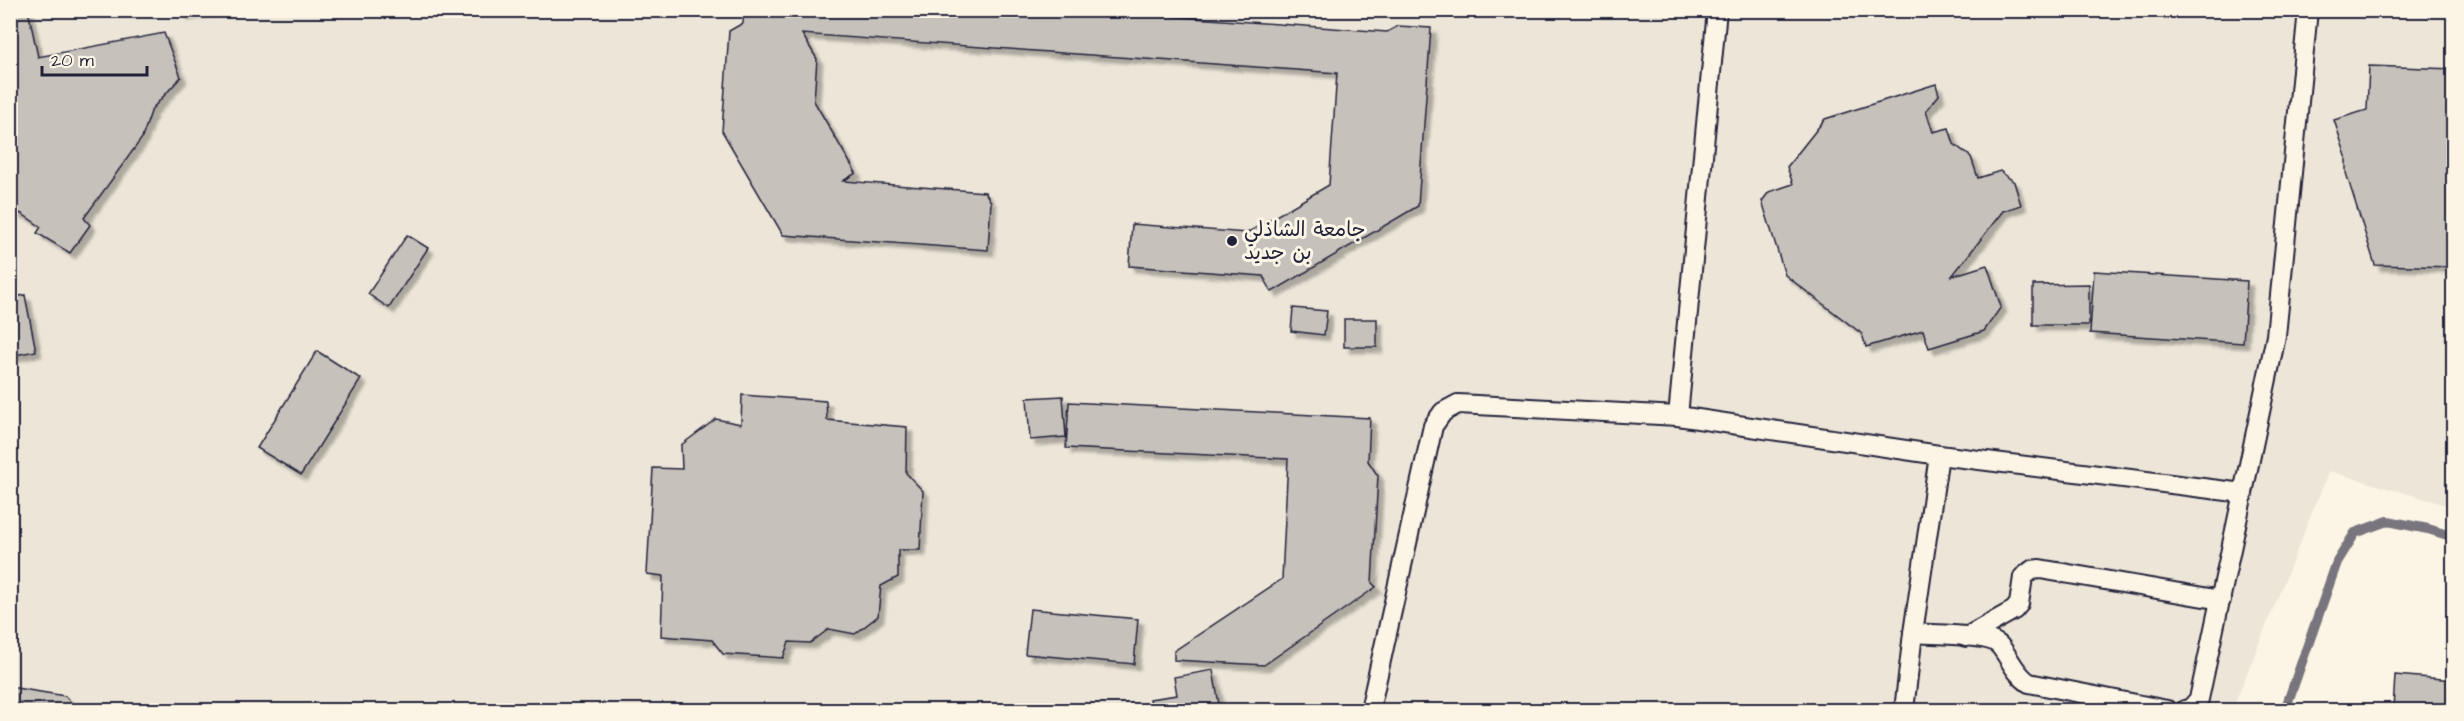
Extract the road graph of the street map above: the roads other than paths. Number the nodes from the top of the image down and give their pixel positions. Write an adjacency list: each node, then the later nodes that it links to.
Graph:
1 (1717, 10): 3 (lane)
2 (2308, 10): 5 (lane)
3 (1678, 416): 4 (lane); 9 (lane)
4 (1939, 455): 5 (lane); 7 (lane)
5 (2243, 493): 6 (lane)
6 (2221, 600): 8 (lane); 12 (lane)
7 (1913, 633): 8 (lane); 10 (lane)
8 (1966, 637): 11 (lane)
9 (1370, 711)
10 (1904, 711)
11 (2167, 711)
12 (2186, 711)

